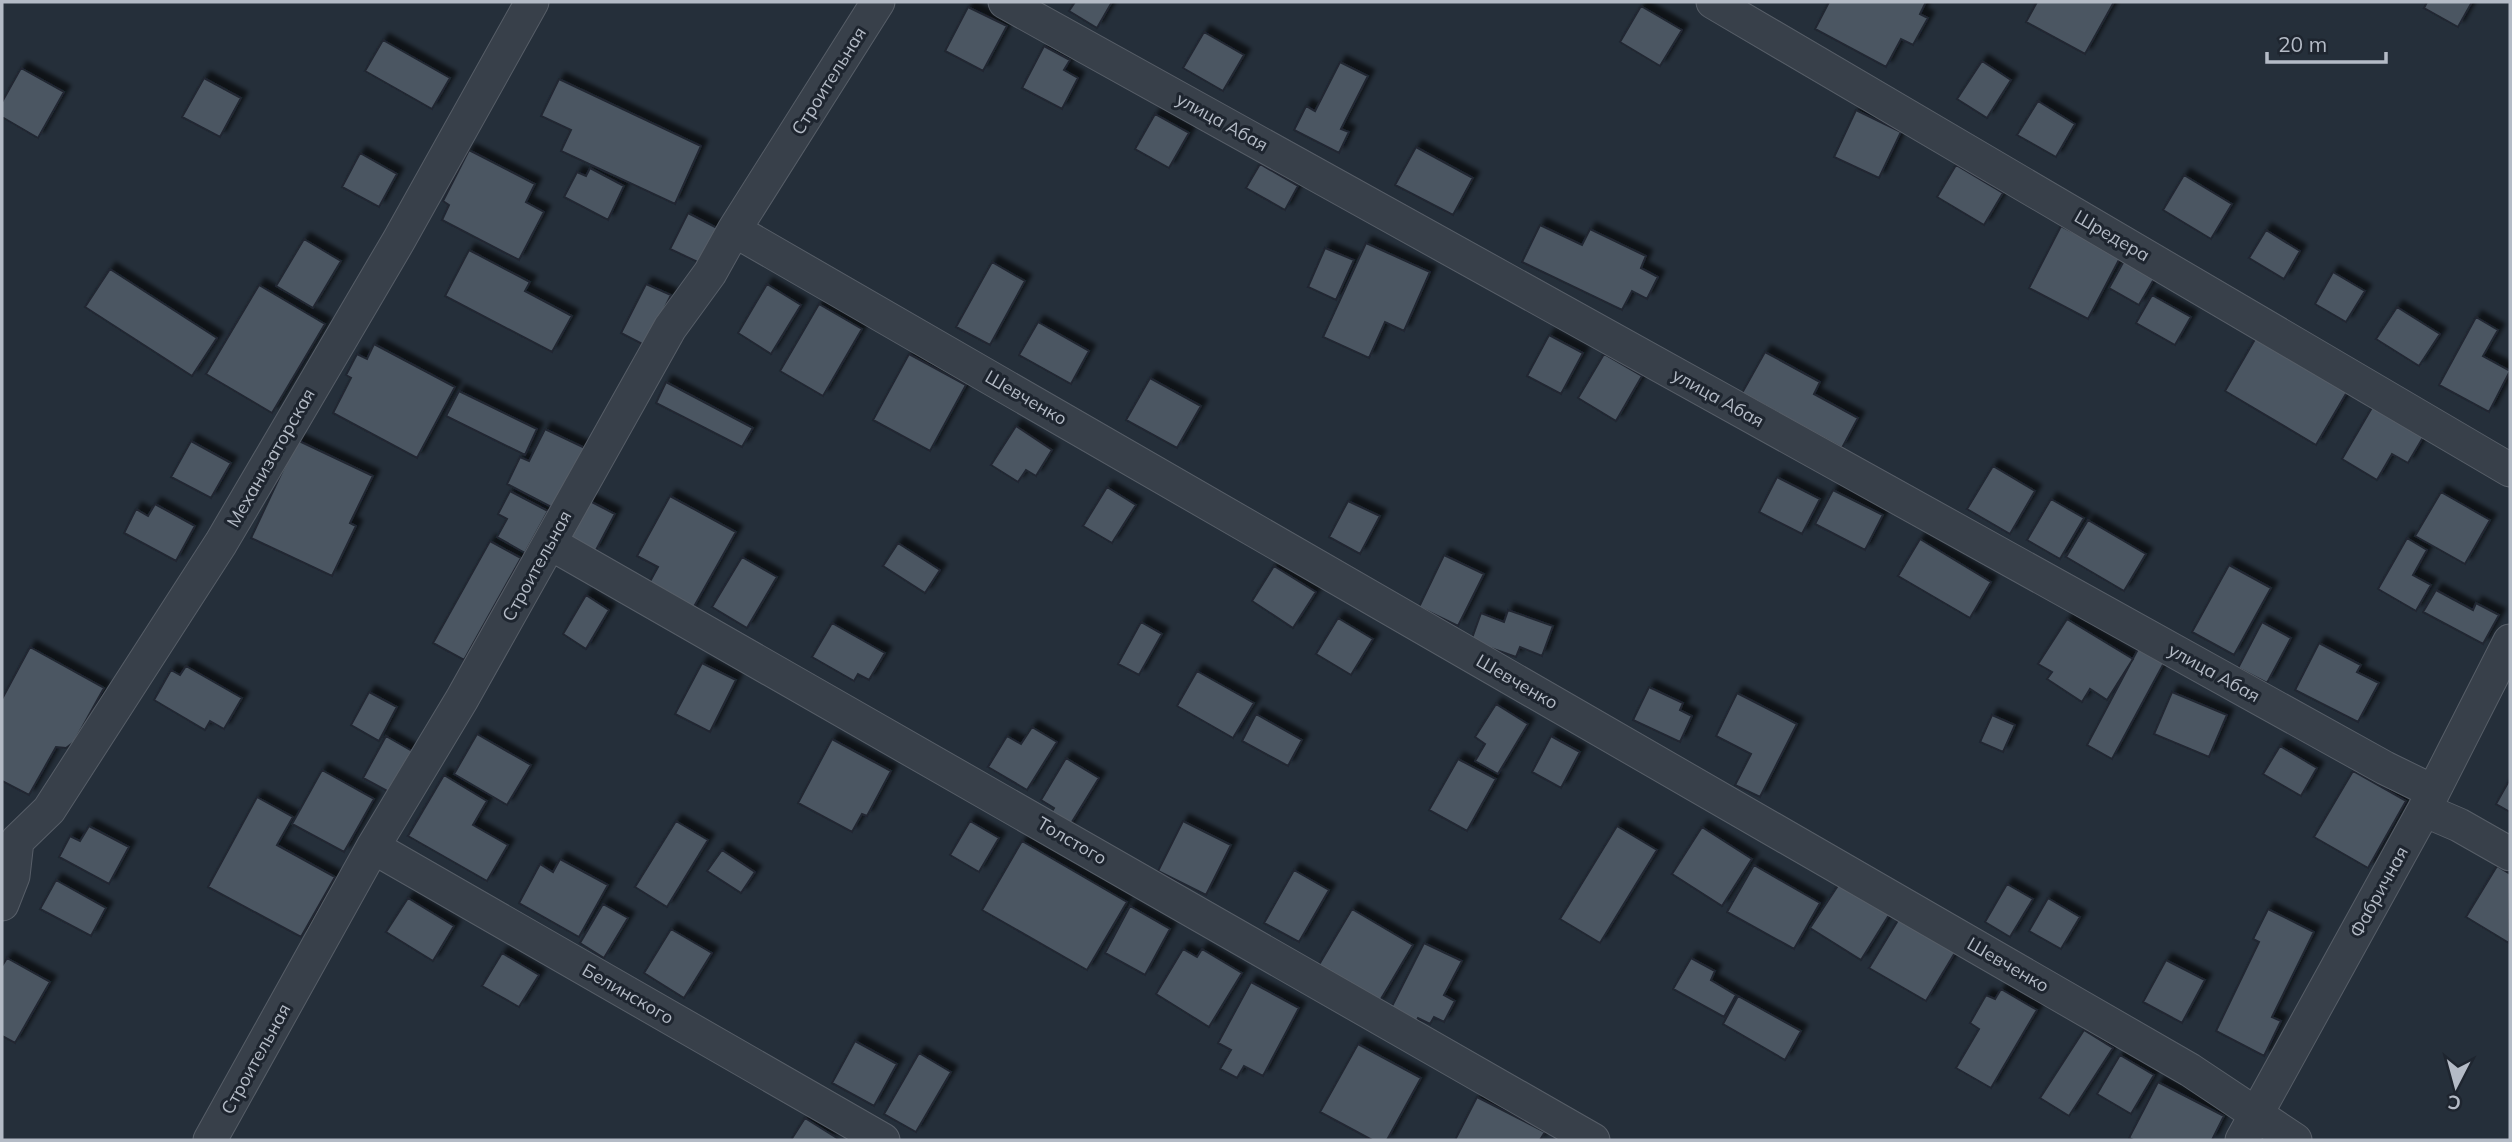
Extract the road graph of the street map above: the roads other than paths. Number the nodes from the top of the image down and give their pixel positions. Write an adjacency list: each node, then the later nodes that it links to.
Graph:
1 (532, 2): 10 (street, Механизаторская)
2 (878, 2): 5 (street, Строительная)
3 (1006, 2): 9 (street, улица Абая)
4 (1713, 2): 6 (street, Шредера)
5 (734, 230): 7 (street, Строительная); 14 (street, Шевченко)
6 (2510, 470)
7 (550, 543): 11 (street, Строительная); 17 (street, Толстого)
8 (2510, 641): 9 (street, Фабричная)
9 (2428, 800): 12 (street, улица Абая); 14 (street, Фабричная)
10 (9, 831): 13 (street, Механизаторская)
11 (373, 847): 15 (street, Строительная); 16 (street, Белинского)
12 (2510, 854)
13 (2, 904)
14 (2249, 1127): 18 (street, Шевченко)
15 (211, 1140)
16 (883, 1140)
17 (1593, 1140)
18 (2295, 1140)

